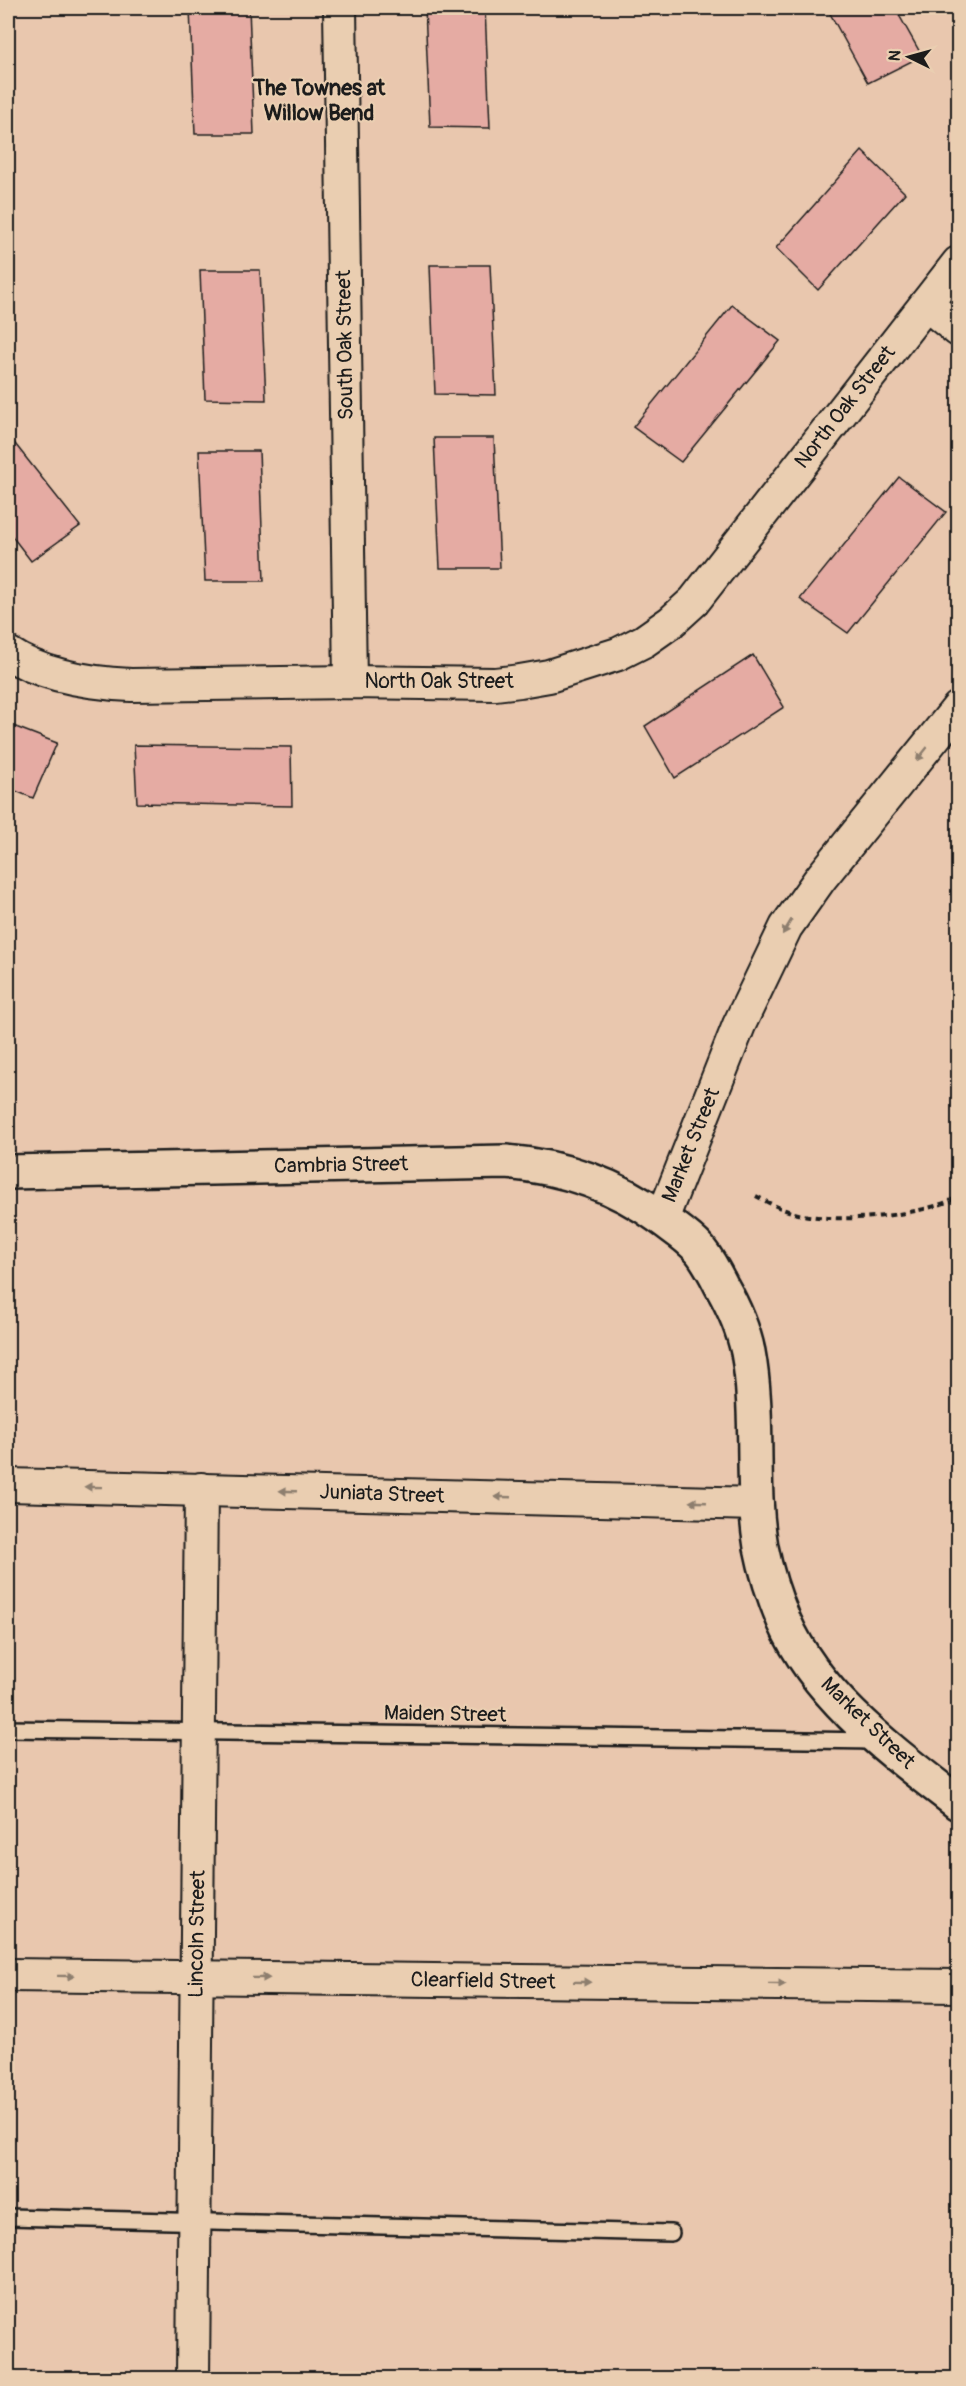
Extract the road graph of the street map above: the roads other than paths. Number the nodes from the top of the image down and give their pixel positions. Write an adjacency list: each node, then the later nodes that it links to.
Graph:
1 (340, 8): 6 (street, South Oak Street)
2 (958, 263): 3 (street)
3 (926, 304): 4 (street); 6 (street, North Oak Street)
4 (958, 330)
5 (8, 653): 6 (street, North Oak Street)
6 (350, 682)
7 (958, 708): 9 (street, Market Street, one-way to 9)
8 (8, 1172): 9 (street, Cambria Street)
9 (662, 1219): 12 (street, Market Street)
10 (8, 1485): 11 (street, Juniata Street, one-way to 10)
11 (201, 1489): 12 (street, Juniata Street, one-way to 11); 14 (street, Lincoln Street)
12 (757, 1504): 15 (street, Market Street)
13 (8, 1729): 14 (lane, Maiden Street)
14 (199, 1731): 15 (lane, Maiden Street); 18 (street, Lincoln Street)
15 (881, 1741): 16 (street, Market Street)
16 (958, 1803)
17 (8, 1975): 18 (street, Clearfield Street, one-way to 18)
18 (197, 1977): 19 (street, Clearfield Street, one-way to 19); 21 (street, Lincoln Street)
19 (958, 1986)
20 (8, 2217): 21 (lane)
21 (193, 2221): 22 (lane); 23 (street, Lincoln Street)
22 (671, 2233)
23 (193, 2379)

